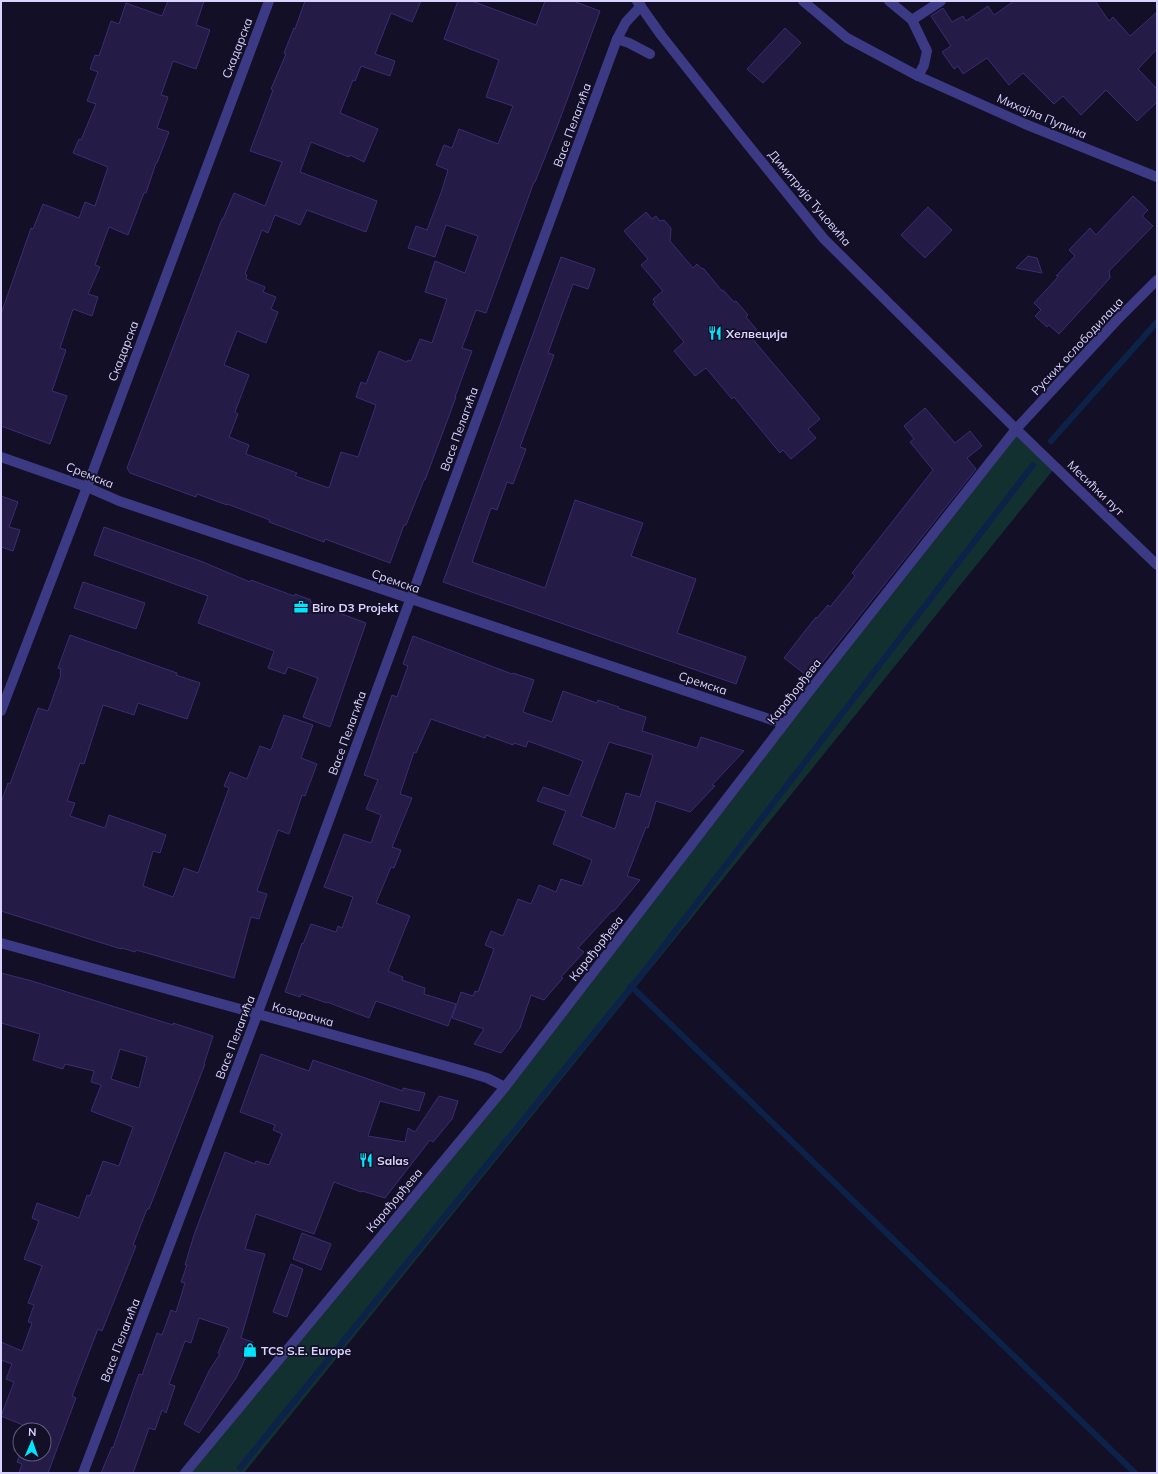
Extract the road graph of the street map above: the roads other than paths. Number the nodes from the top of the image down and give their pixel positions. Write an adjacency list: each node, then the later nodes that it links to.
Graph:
1 (269, 1): 14 (street, Скадарска)
2 (803, 1): 9 (street, Михајла Пупина)
3 (890, 1): 6 (street)
4 (941, 1): 6 (street)
5 (639, 3): 7 (street, Васе Пелагића); 12 (street, Димитрија Туцовића)
6 (912, 20): 9 (street)
7 (617, 39): 8 (street); 16 (street, Васе Пелагића)
8 (650, 54)
9 (918, 76): 10 (street, Михајла Пупина)
10 (1157, 177)
11 (1157, 280): 12 (street, Руских ослободилаца)
12 (1016, 429): 15 (street, Месићки пут); 18 (street, Карађорђева)
13 (1, 457): 14 (street, Сремска)
14 (87, 487): 16 (street, Сремска); 17 (street, Скадарска)
15 (1157, 565)
16 (410, 599): 18 (street, Сремска); 20 (street, Васе Пелагића)
17 (1, 711)
18 (784, 724): 21 (street, Карађорђева)
19 (1, 943): 20 (street, Козарачка)
20 (257, 1014): 21 (street, Козарачка); 22 (street, Васе Пелагића)
21 (505, 1087): 23 (street, Карађорђева)
22 (83, 1473)
23 (185, 1473)

